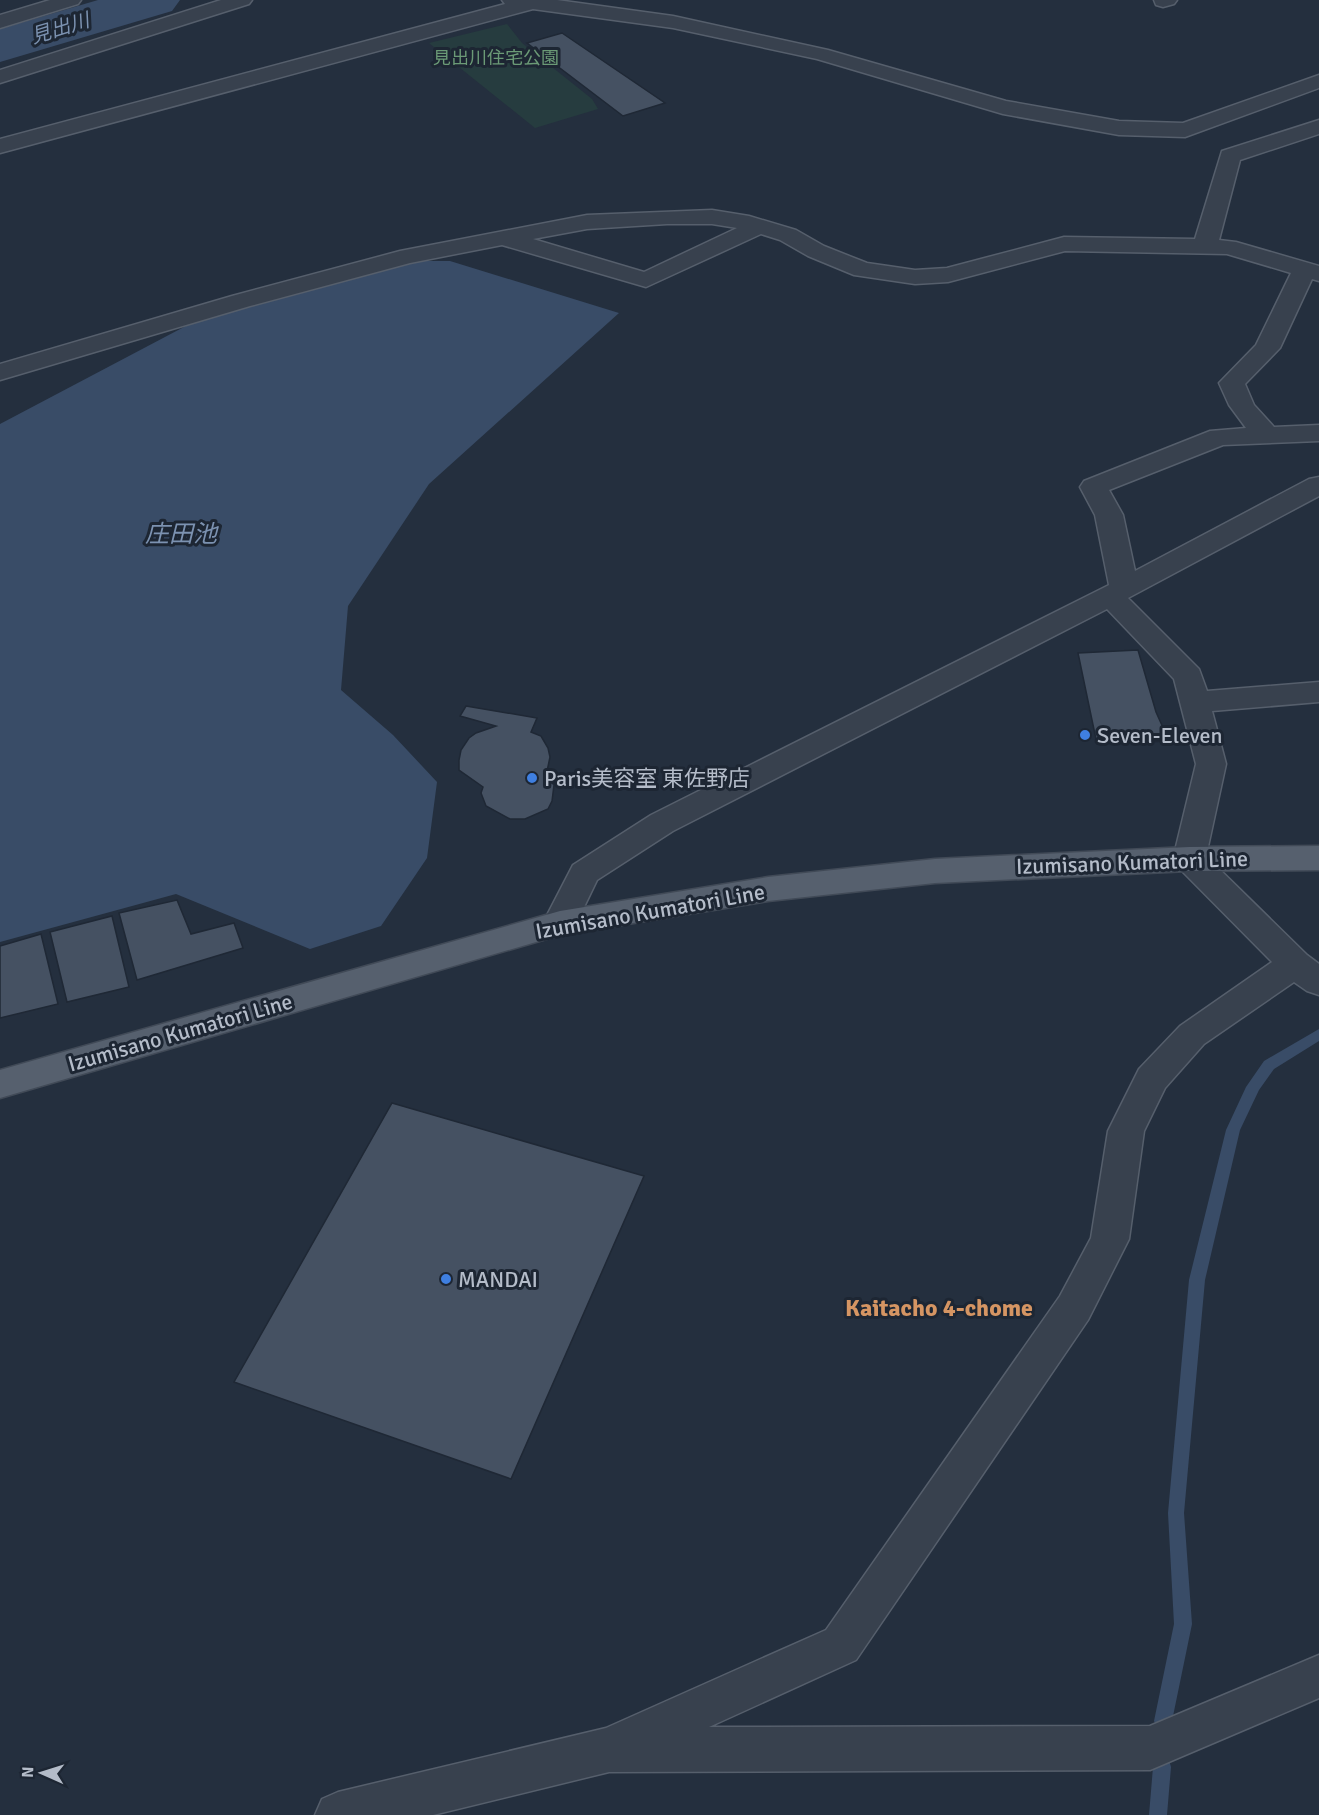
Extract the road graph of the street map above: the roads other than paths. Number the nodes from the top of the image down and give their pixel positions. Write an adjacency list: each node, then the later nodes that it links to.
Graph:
1 (71, 0): 4 (street)
2 (242, 0): 5 (street)
3 (522, 1): 8 (street); 9 (street)
4 (0, 22)
5 (0, 77)
6 (1319, 81): 8 (street)
7 (1319, 127): 10 (street)
8 (1165, 130): 10 (street)
9 (0, 146)
10 (1230, 156): 13 (street)
11 (760, 226): 12 (street); 12 (street); 13 (street)
12 (500, 237): 15 (street)
13 (1205, 246): 14 (street)
14 (1312, 272): 17 (street)
15 (0, 372)
16 (1319, 433): 17 (street)
17 (1268, 435): 19 (street)
18 (1319, 485): 19 (street)
19 (1117, 592): 21 (street); 24 (street)
20 (1319, 692): 21 (street)
21 (1195, 702): 23 (street)
22 (1319, 858): 23 (main road, Izumisano Kumatori Line)
23 (1189, 859): 24 (main road, Izumisano Kumatori Line); 25 (street)
24 (560, 923): 26 (main road, Izumisano Kumatori Line)
25 (1307, 973): 28 (street)
26 (0, 1084)
27 (1319, 1676): 28 (street)
28 (609, 1750): 29 (street)
29 (338, 1815)

